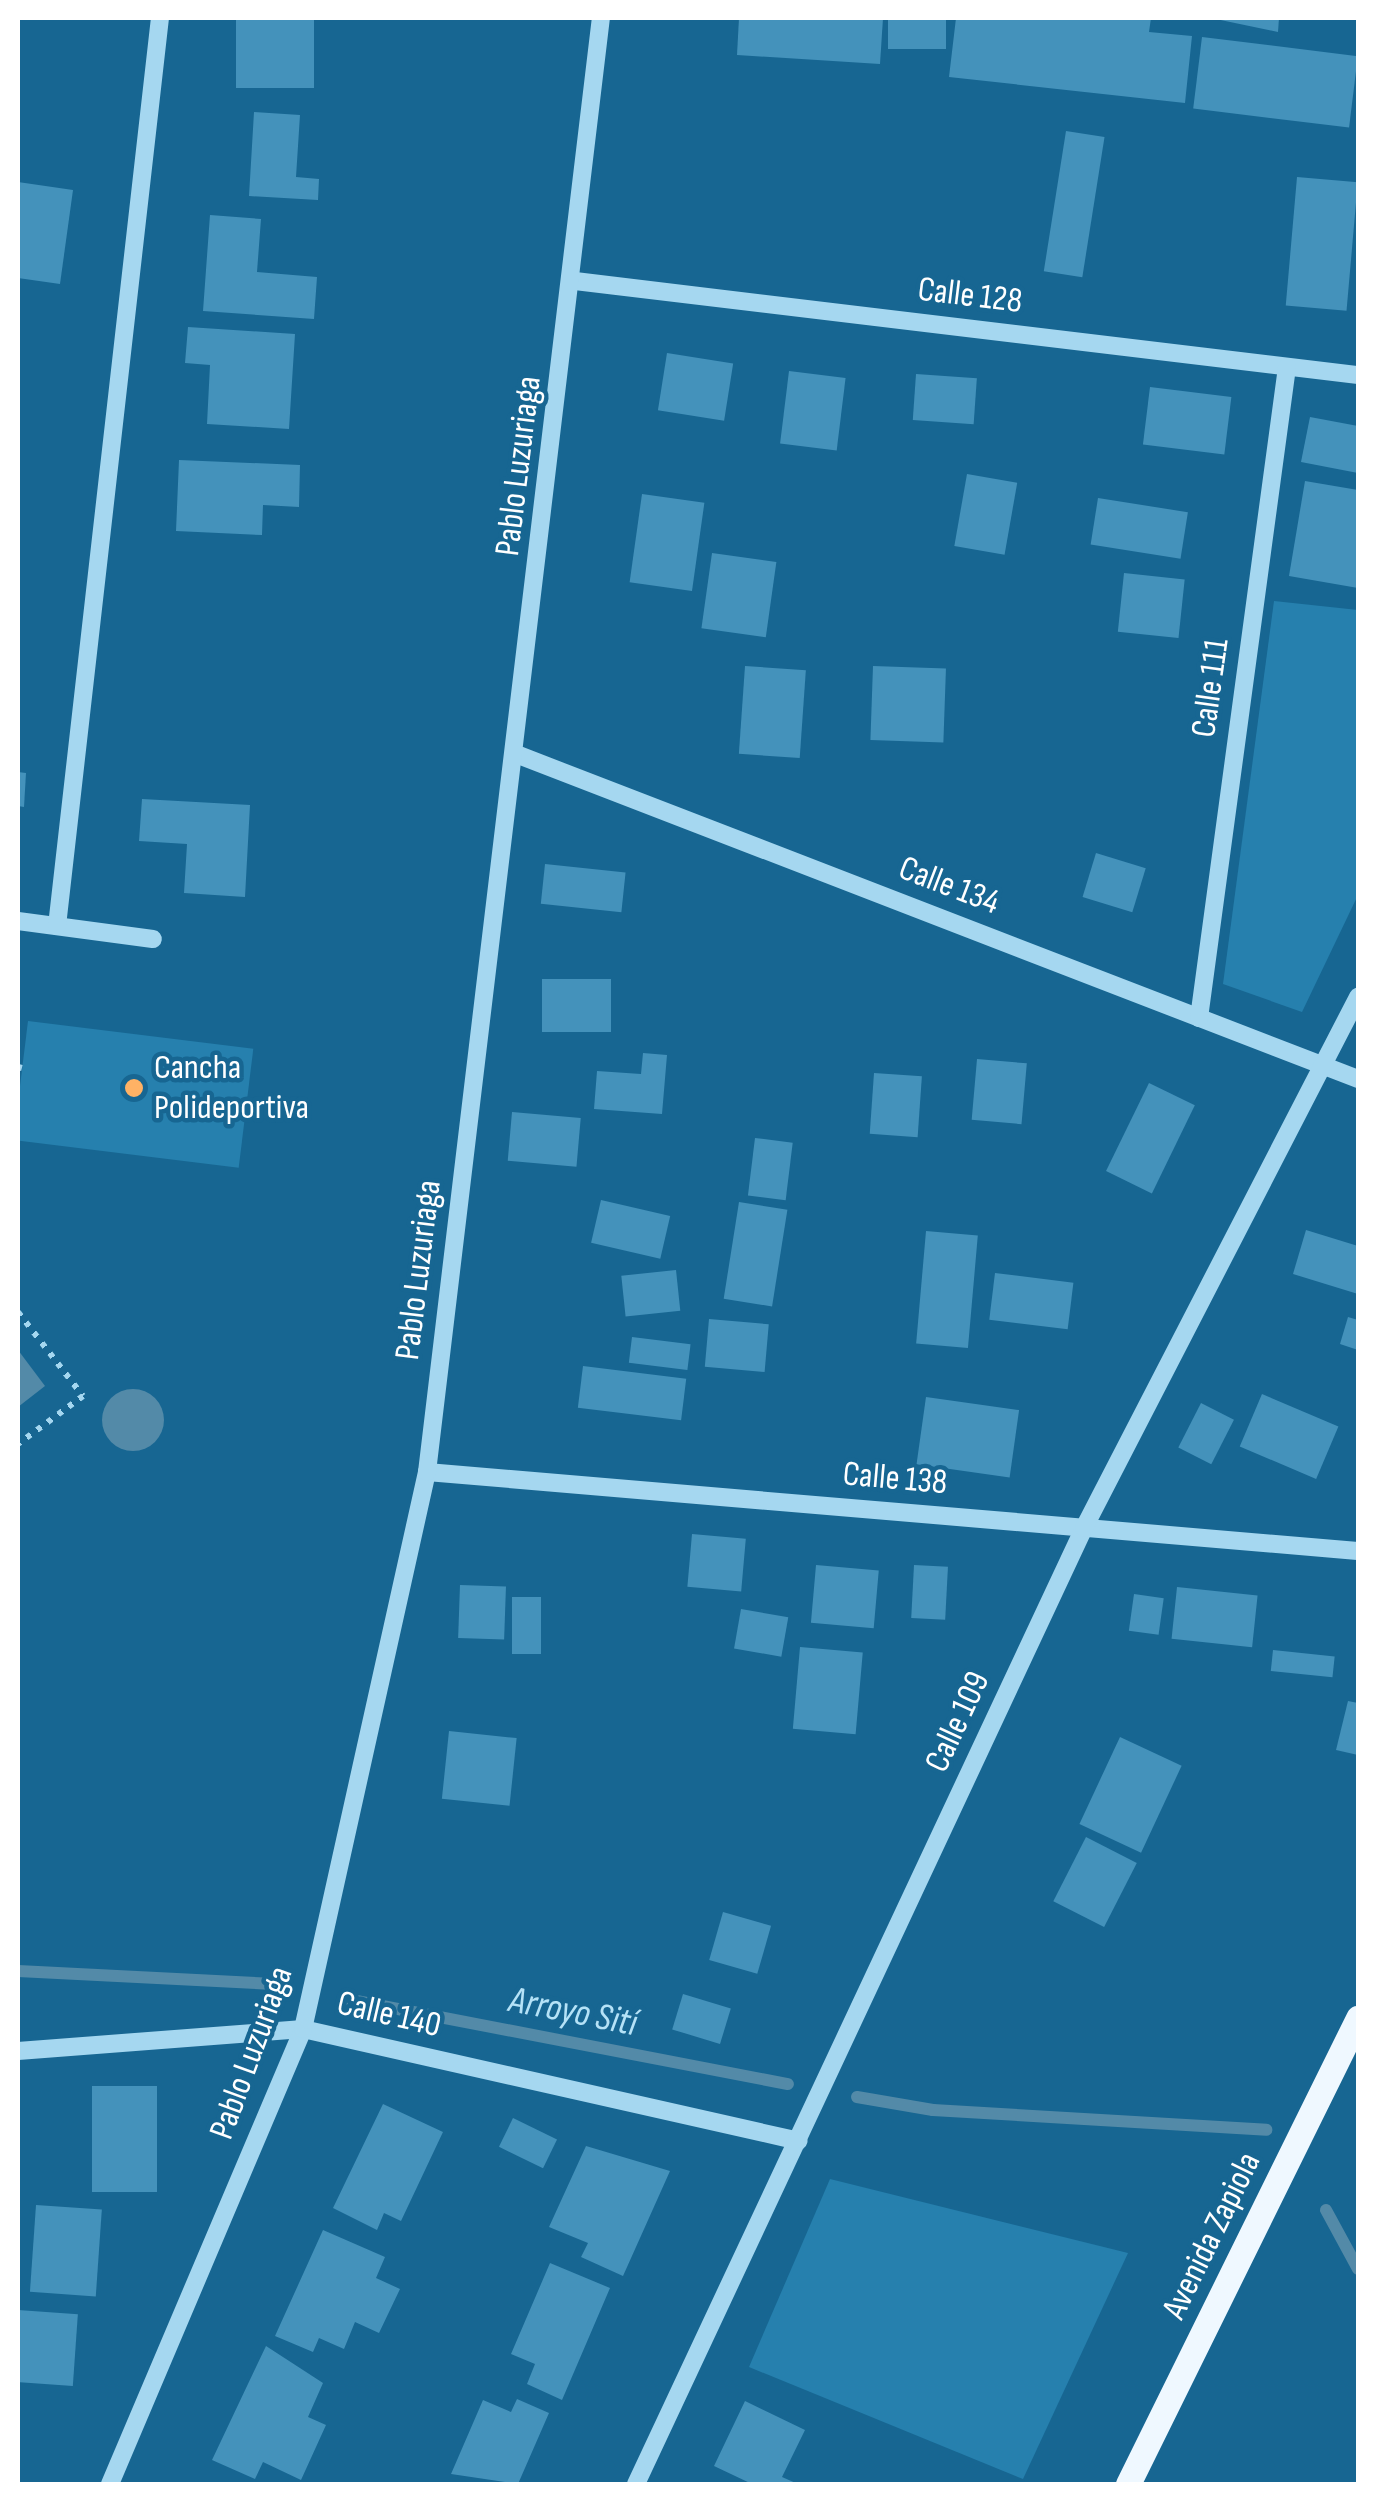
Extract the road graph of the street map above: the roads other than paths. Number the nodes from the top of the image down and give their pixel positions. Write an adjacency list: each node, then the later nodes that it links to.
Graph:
1 (160, 18): 8 (street)
2 (602, 18): 3 (street, Pablo Luzuriaga)
3 (575, 282): 4 (street, Calle 128); 6 (street, Pablo Luzuriaga)
4 (1287, 368): 5 (street, Calle 128); 11 (street, Calle 111)
5 (1358, 376)
6 (516, 754): 11 (street, Calle 134); 14 (street, Pablo Luzuriaga)
7 (18, 922): 8 (street)
8 (57, 926): 9 (street)
9 (153, 939)
10 (1358, 997): 12 (street, Calle 109)
11 (1200, 1018): 12 (street, Calle 134)
12 (1327, 1067): 13 (street, Calle 134); 15 (street, Calle 109)
13 (1358, 1079)
14 (426, 1472): 15 (street, Calle 138); 18 (street, Pablo Luzuriaga)
15 (1084, 1528): 16 (street, Calle 138); 20 (street, Calle 109)
16 (1358, 1551)
17 (1358, 2018): 23 (main road, Avenida Zapiola)
18 (303, 2029): 19 (street, Calle 140); 20 (street, Calle 140); 21 (street, Pablo Luzuriaga)
19 (18, 2051)
20 (799, 2141): 22 (street, Calle 109)
21 (110, 2484)
22 (636, 2484)
23 (1128, 2484)

